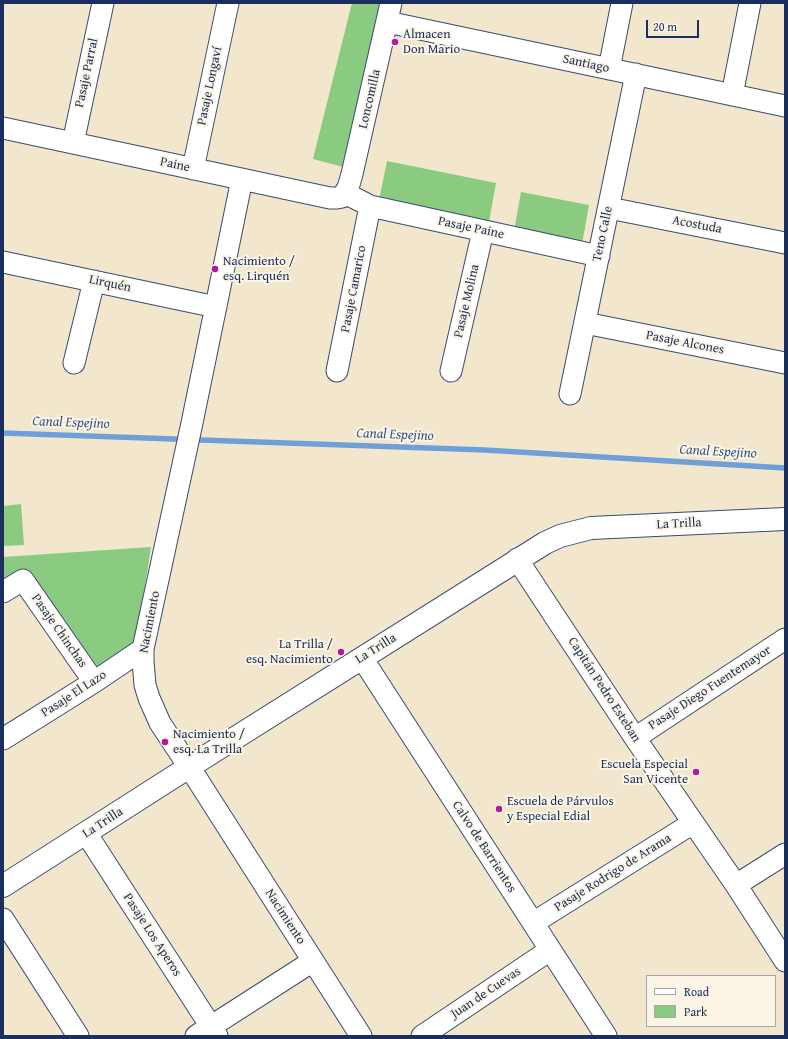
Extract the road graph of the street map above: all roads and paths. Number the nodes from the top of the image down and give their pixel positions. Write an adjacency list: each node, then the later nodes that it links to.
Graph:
1 (102, 3): 11 (street, Pasaje Parral)
2 (228, 3): 12 (street, Pasaje Longaví)
3 (622, 3): 6 (street)
4 (750, 3): 8 (street)
5 (389, 12): 6 (street, Santiago); 14 (street, Loncomilla)
6 (609, 69): 7 (street, Santiago)
7 (636, 74): 8 (street, Santiago); 16 (street, Teno Calle)
8 (732, 95): 9 (street, Santiago)
9 (785, 106)
10 (3, 128): 11 (street, Paine)
11 (73, 143): 12 (street, Paine)
12 (193, 169): 13 (street, Paine)
13 (242, 179): 14 (street, Paine); 22 (street, Nacimiento)
14 (345, 193): 15 (street, Pasaje Paine)
15 (370, 206): 17 (street, Pasaje Paine); 26 (street, Pasaje Camarico)
16 (608, 208): 18 (street, Acostuda); 19 (street, Teno Calle)
17 (483, 231): 19 (street, Pasaje Paine); 27 (street, Pasaje Molina)
18 (785, 243)
19 (598, 256): 23 (street, Teno Calle)
20 (3, 262): 21 (street, Lirquén)
21 (94, 281): 22 (street, Lirquén); 24 (street)
22 (216, 307): 33 (street, Nacimiento)
23 (585, 323): 25 (street, Pasaje Alcones); 28 (street, Teno Calle)
24 (74, 362)
25 (785, 362)
26 (337, 371)
27 (451, 372)
28 (570, 394)
29 (785, 519): 30 (street, La Trilla)
30 (517, 559): 34 (street, La Trilla); 36 (street, Capitán Pedro Esteban)
31 (3, 592): 35 (street, Pasaje Chinchas)
32 (785, 639): 36 (street, Pasaje Diego Fuentemayor)
33 (143, 648): 35 (street, Pasaje El Lazo); 38 (street, Nacimiento)
34 (362, 658): 38 (street, La Trilla); 45 (street, Calvo de Barrientos)
35 (94, 682): 37 (street, Pasaje El Lazo)
36 (635, 738): 39 (street, Capitán Pedro Esteban)
37 (3, 739)
38 (189, 767): 40 (street, La Trilla); 47 (street, Nacimiento)
39 (693, 823): 42 (street, Capitán Pedro Esteban); 45 (street, Pasaje Rodrigo de Arama)
40 (86, 833): 43 (street, La Trilla); 49 (street, Pasaje Los Aperos)
41 (785, 854): 42 (street)
42 (736, 885): 48 (street, Capitán Pedro Esteban)
43 (3, 886)
44 (3, 919): 50 (street)
45 (533, 923): 46 (street, Calvo de Barrientos)
46 (550, 950): 52 (street, Juan de Cuevas); 53 (street, Calvo de Barrientos)
47 (313, 961): 49 (street); 51 (street, Nacimiento)
48 (785, 961)
49 (208, 1033)
50 (78, 1036)
51 (361, 1036)
52 (422, 1036)
53 (606, 1036)

